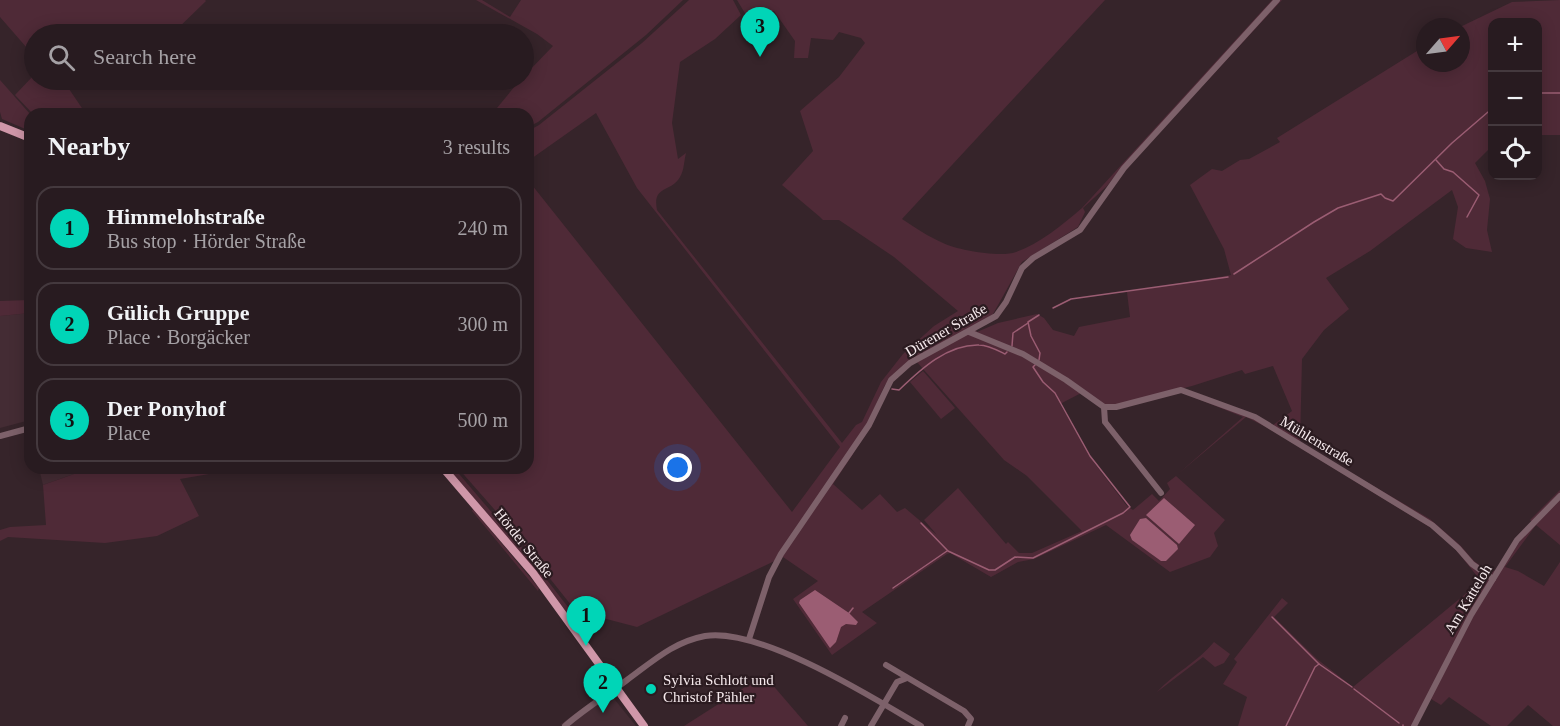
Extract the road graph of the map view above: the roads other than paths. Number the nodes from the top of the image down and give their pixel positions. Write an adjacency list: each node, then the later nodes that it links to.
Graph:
1 (1277, 0): 4 (street, Dürener Straße)
2 (0, 126): 3 (main road)
3 (24, 136)
4 (969, 332): 5 (street); 12 (street, Dürener Straße)
5 (1104, 406): 9 (street); 11 (street, Mühlenstraße)
6 (24, 430): 7 (street)
7 (0, 436)
8 (448, 474): 15 (main road, Hörder Straße)
9 (1161, 494)
10 (1560, 496): 11 (street, Am Katteloh)
11 (1493, 579): 24 (street, Am Katteloh)
12 (749, 639): 15 (street); 16 (street)
13 (886, 665): 14 (street)
14 (907, 678): 16 (street); 23 (street)
15 (616, 688): 18 (street); 19 (main road, Hörder Straße)
16 (883, 704): 21 (street); 22 (street)
17 (845, 718): 20 (street)
18 (565, 726)
19 (644, 726)
20 (841, 726)
21 (871, 726)
22 (921, 726)
23 (968, 726)
24 (1414, 726)

